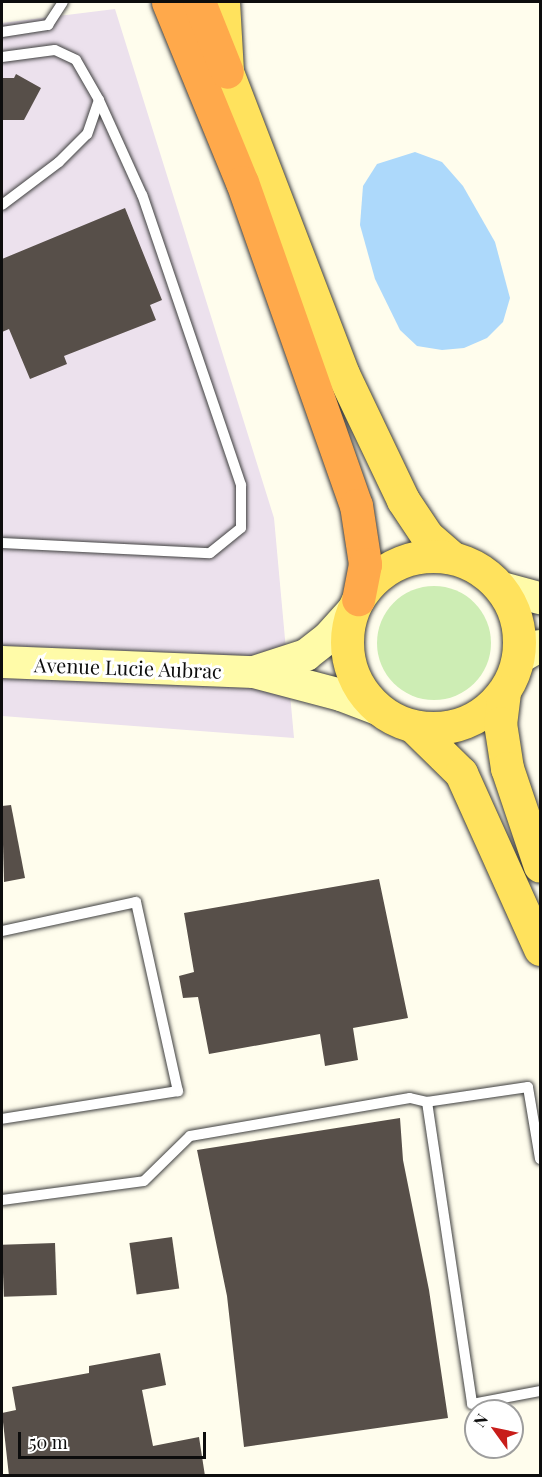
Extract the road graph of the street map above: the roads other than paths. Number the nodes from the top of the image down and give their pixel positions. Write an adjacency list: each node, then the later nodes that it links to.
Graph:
1 (63, 2): 5 (lane)
2 (168, 2): 14 (highway)
3 (199, 2): 7 (highway)
4 (223, 2): 7 (main road)
5 (2, 32)
6 (2, 57): 8 (lane)
7 (227, 72): 11 (main road)
8 (99, 100): 9 (lane); 10 (lane)
9 (2, 205)
10 (2, 543)
11 (451, 557): 12 (main road); 14 (main road)
12 (502, 588): 13 (street); 15 (main road)
13 (540, 598)
14 (355, 604): 17 (street, Avenue Lucie Aubrac); 19 (main road)
15 (530, 652): 18 (main road)
16 (2, 662): 17 (street, Avenue Lucie Aubrac)
17 (254, 672): 19 (street, Avenue Lucie Aubrac)
18 (504, 692): 20 (main road); 21 (main road)
19 (378, 709): 20 (main road)
20 (414, 727): 23 (main road)
21 (540, 866)
22 (2, 931): 25 (lane)
23 (540, 949)
24 (427, 1102): 26 (lane); 27 (lane); 28 (lane)
25 (2, 1119)
26 (540, 1160)
27 (2, 1200)
28 (540, 1391)

